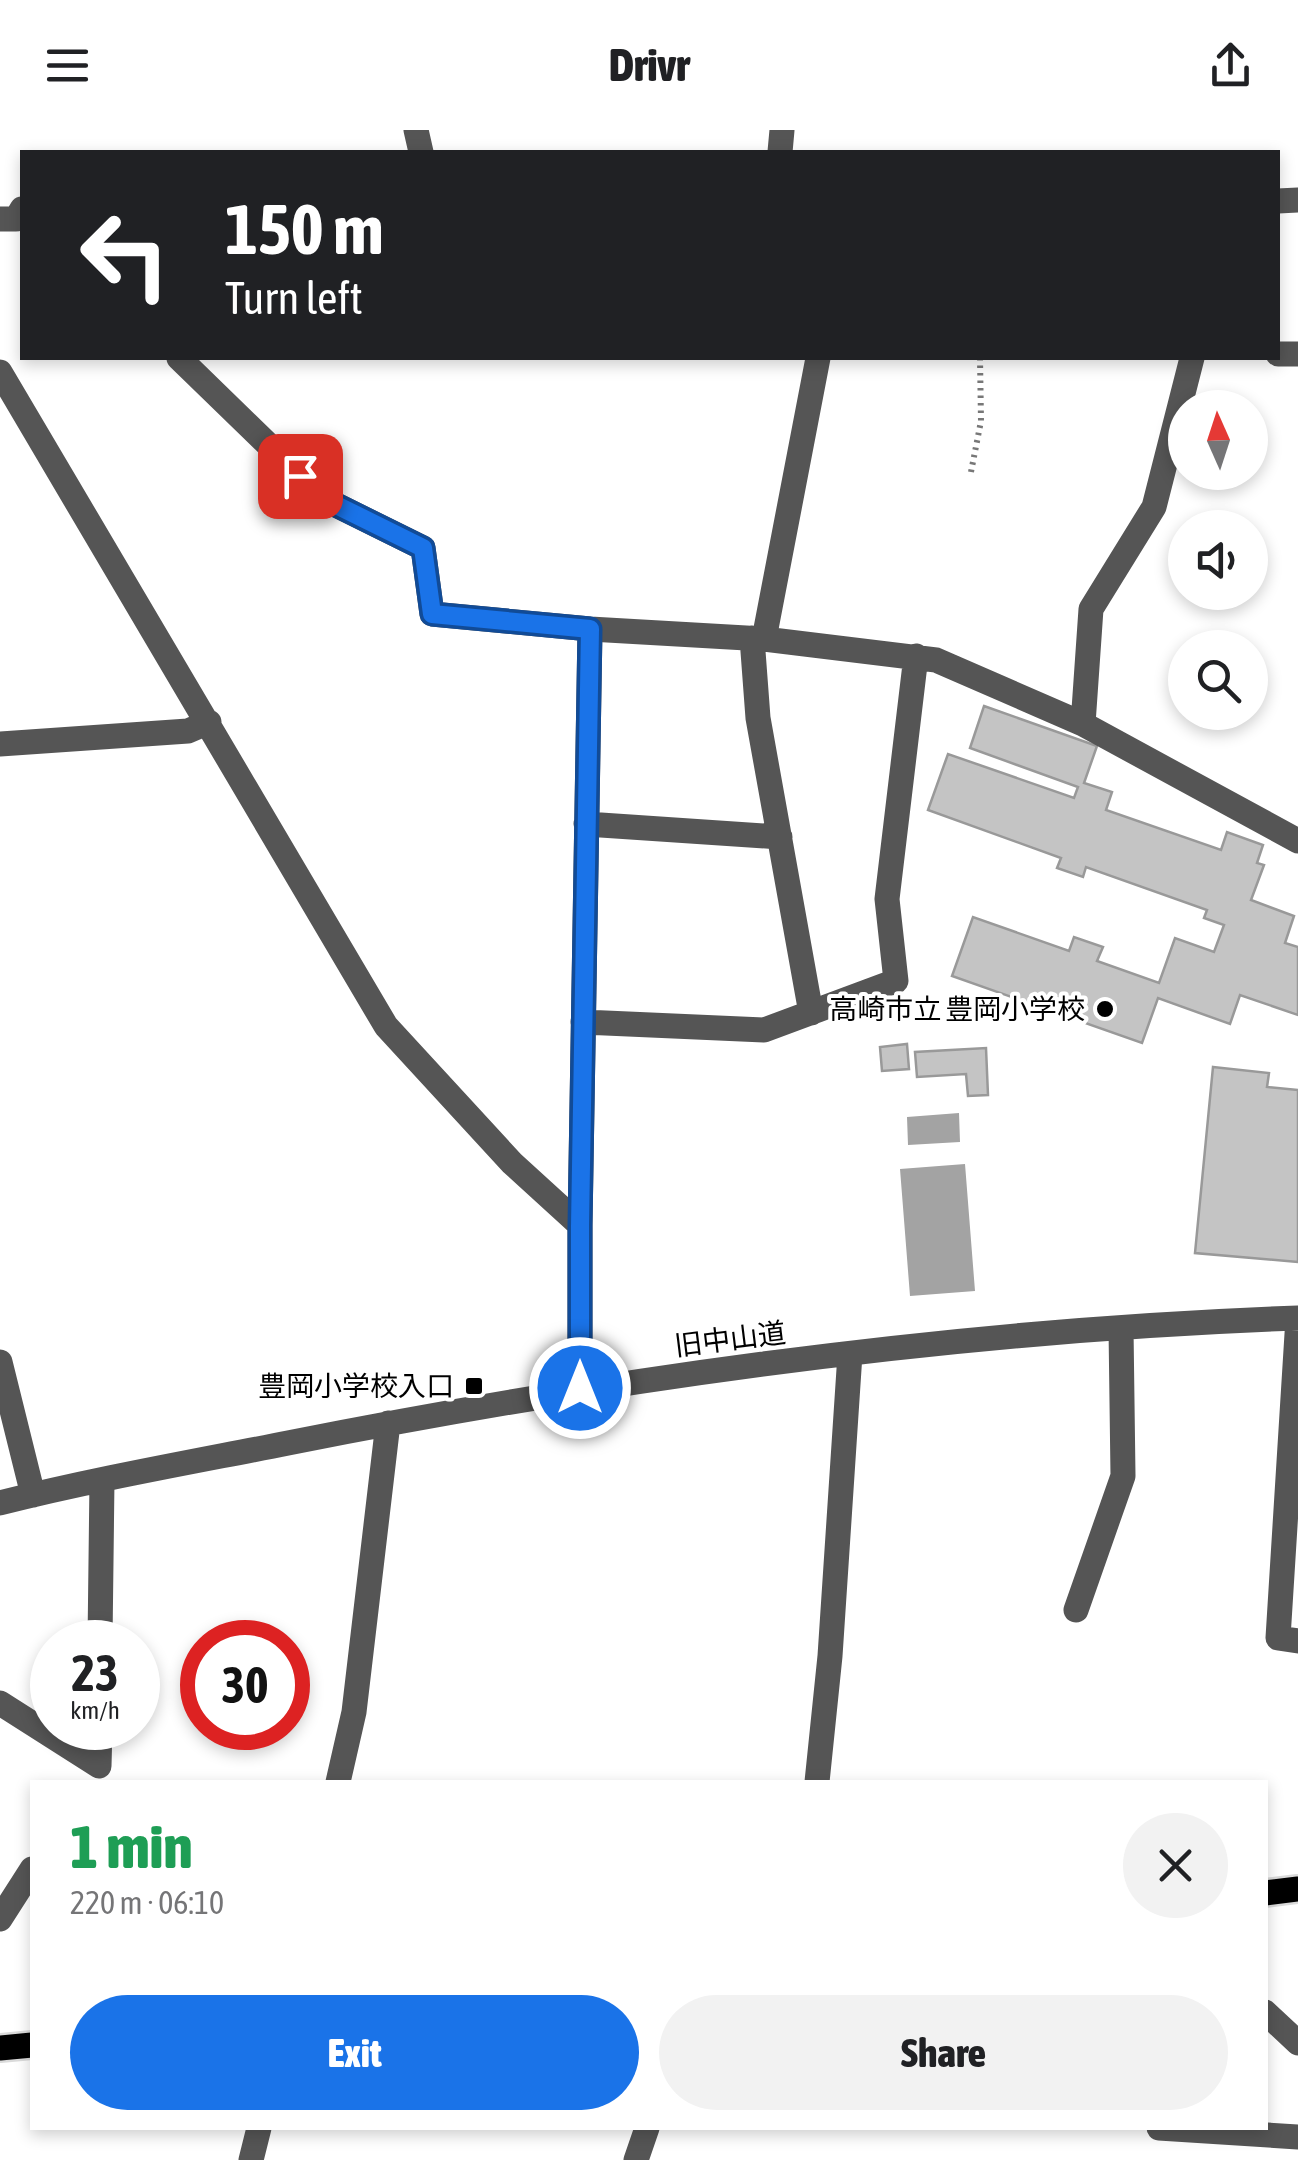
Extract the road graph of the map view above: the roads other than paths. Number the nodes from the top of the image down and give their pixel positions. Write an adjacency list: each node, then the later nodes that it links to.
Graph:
1 (181, 360): 6 (street)
2 (818, 360): 7 (street)
3 (1191, 360): 10 (street)
4 (0, 372): 5 (street)
5 (9, 406): 9 (street)
6 (590, 629): 7 (street); 12 (street)
7 (758, 639): 8 (street); 13 (street)
8 (916, 656): 10 (street); 15 (street)
9 (209, 722): 11 (street); 17 (street)
10 (1083, 724): 14 (street)
11 (0, 744)
12 (586, 824): 13 (street); 16 (street)
13 (780, 838): 15 (street)
14 (1298, 840)
15 (811, 1013): 16 (street)
16 (583, 1022): 17 (street)
17 (580, 1226): 22 (street)
18 (1298, 1318): 19 (street, 旧中山道); 29 (street)
19 (1121, 1328): 20 (street, 旧中山道); 27 (street)
20 (850, 1354): 22 (street, 旧中山道); 35 (street)
21 (0, 1362): 25 (street)
22 (580, 1388): 23 (street, 旧中山道)
23 (388, 1423): 24 (street, 旧中山道); 34 (street)
24 (102, 1480): 25 (street, 旧中山道); 28 (street)
25 (33, 1495): 26 (street, 旧中山道)
26 (0, 1503)
27 (1076, 1610)
28 (100, 1620)
29 (1298, 1641)
30 (0, 1703): 31 (street)
31 (30, 1722)
32 (75, 1750): 33 (street)
33 (100, 1750)
34 (338, 1780)
35 (817, 1780)
36 (30, 1871): 39 (street)
37 (1297, 1886): 38 (main road)
38 (1268, 1892)
39 (0, 1919)
40 (1268, 2015): 41 (street)
41 (1298, 2043)
42 (30, 2044): 43 (main road)
43 (0, 2048)
44 (258, 2130): 48 (street)
45 (646, 2130): 49 (street)
46 (1190, 2130): 47 (street)
47 (1298, 2137)
48 (251, 2160)
49 (636, 2160)

